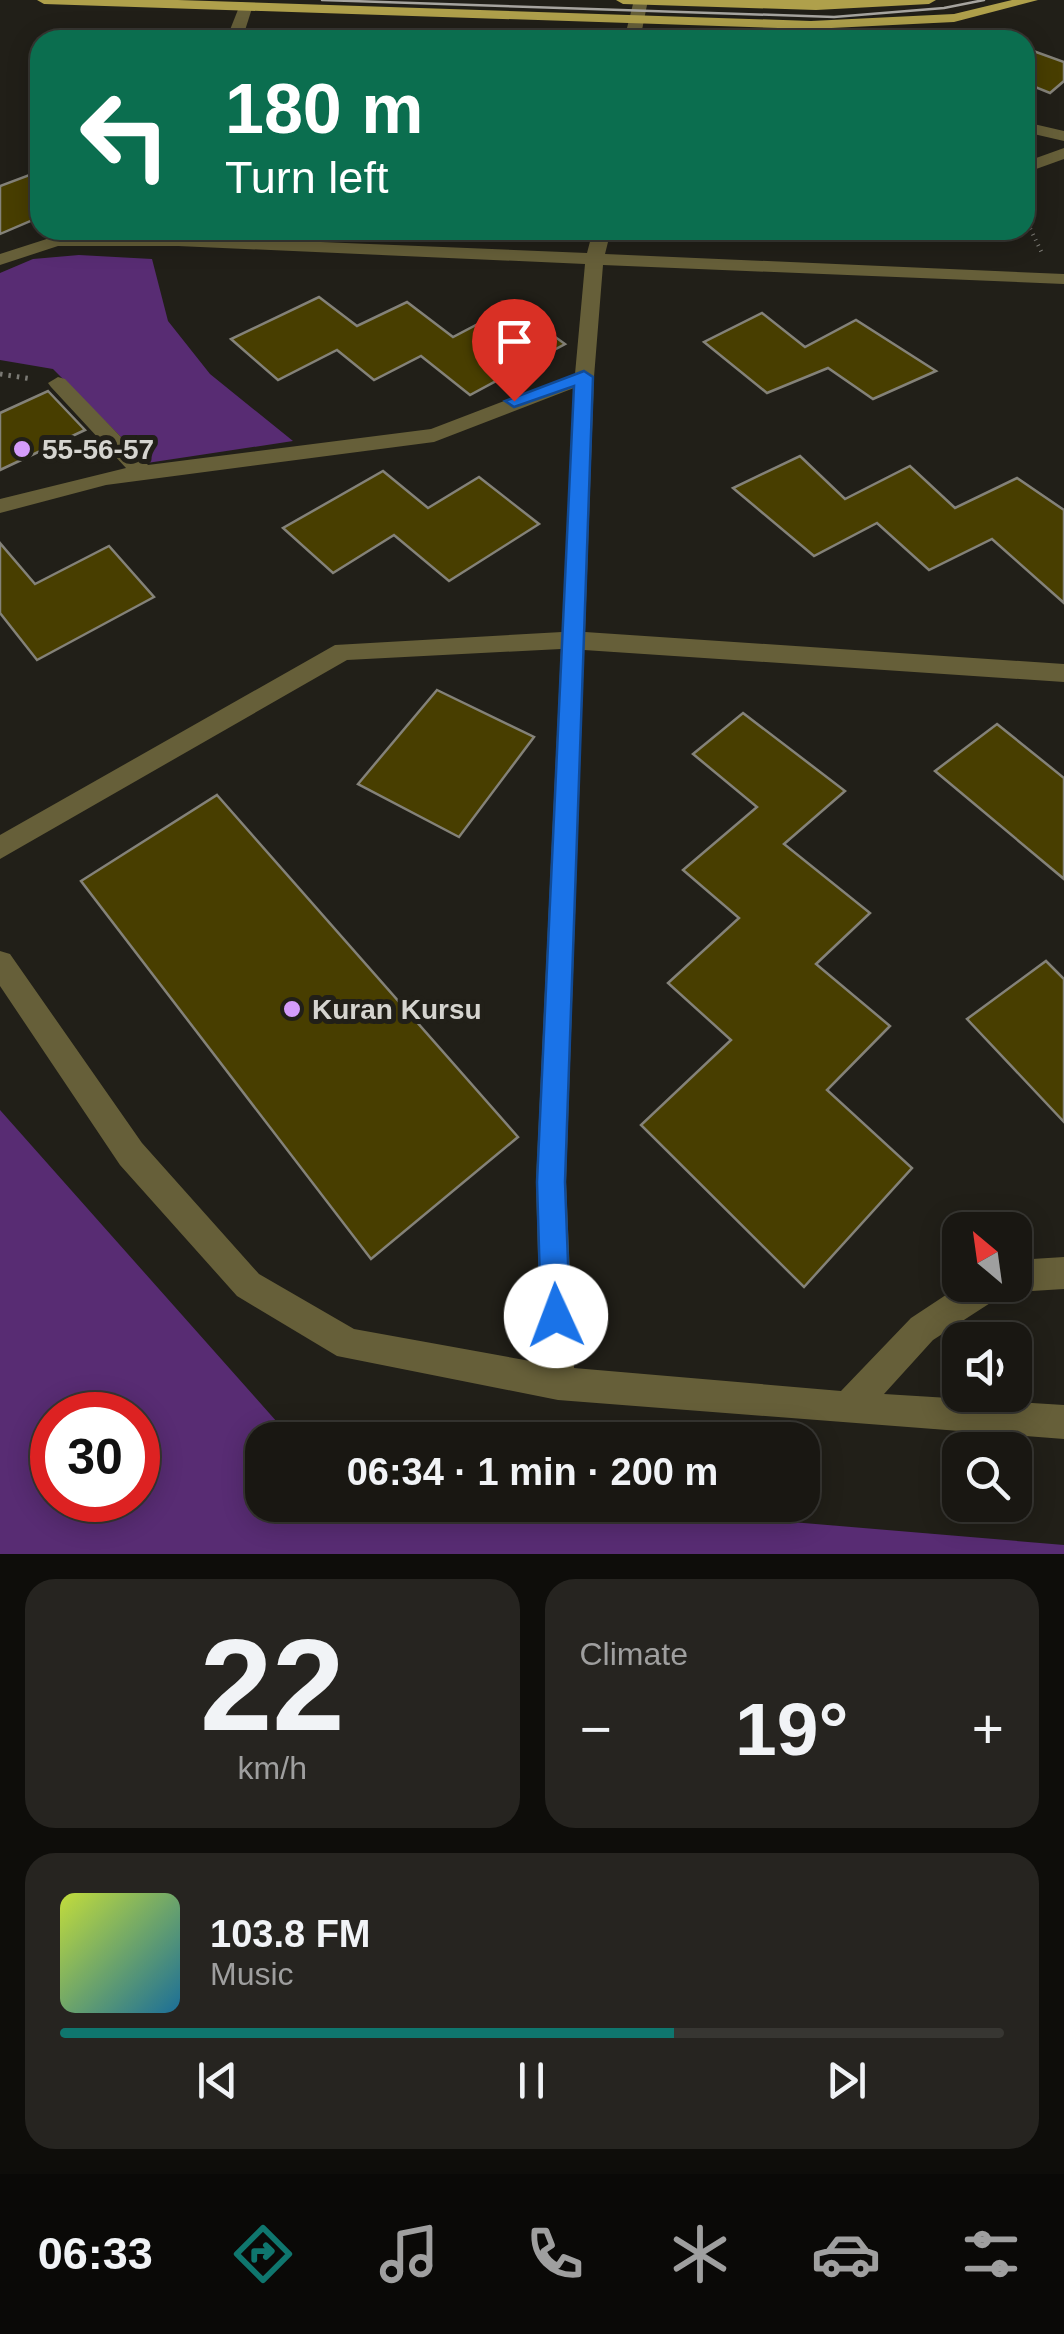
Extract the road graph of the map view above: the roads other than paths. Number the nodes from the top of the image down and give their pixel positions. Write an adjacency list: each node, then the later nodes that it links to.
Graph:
1 (44, 0): 6 (main road)
2 (623, 0): 3 (main road)
3 (641, 0): 4 (main road); 7 (street)
4 (929, 0)
5 (1032, 0): 7 (main road)
6 (246, 5): 7 (main road); 8 (street)
7 (634, 19): 9 (street)
8 (237, 30)
9 (633, 30)
10 (1035, 129): 11 (street)
11 (1064, 136)
12 (1064, 152): 13 (street)
13 (1035, 164)
14 (78, 240): 17 (street)
15 (230, 240): 18 (street)
16 (600, 240): 18 (street)
17 (0, 260)
18 (594, 262): 19 (street); 20 (street)
19 (1064, 279)
20 (584, 377): 22 (street); 24 (street)
21 (58, 383): 22 (street)
22 (142, 472): 23 (street)
23 (0, 506)
24 (573, 640): 25 (street); 26 (street); 31 (street)
25 (1064, 672)
26 (0, 848)
27 (0, 963): 31 (street)
28 (1064, 1272): 29 (street)
29 (1032, 1275)
30 (964, 1302): 32 (street)
31 (558, 1383): 32 (street)
32 (848, 1408): 33 (street)
33 (1064, 1422)

